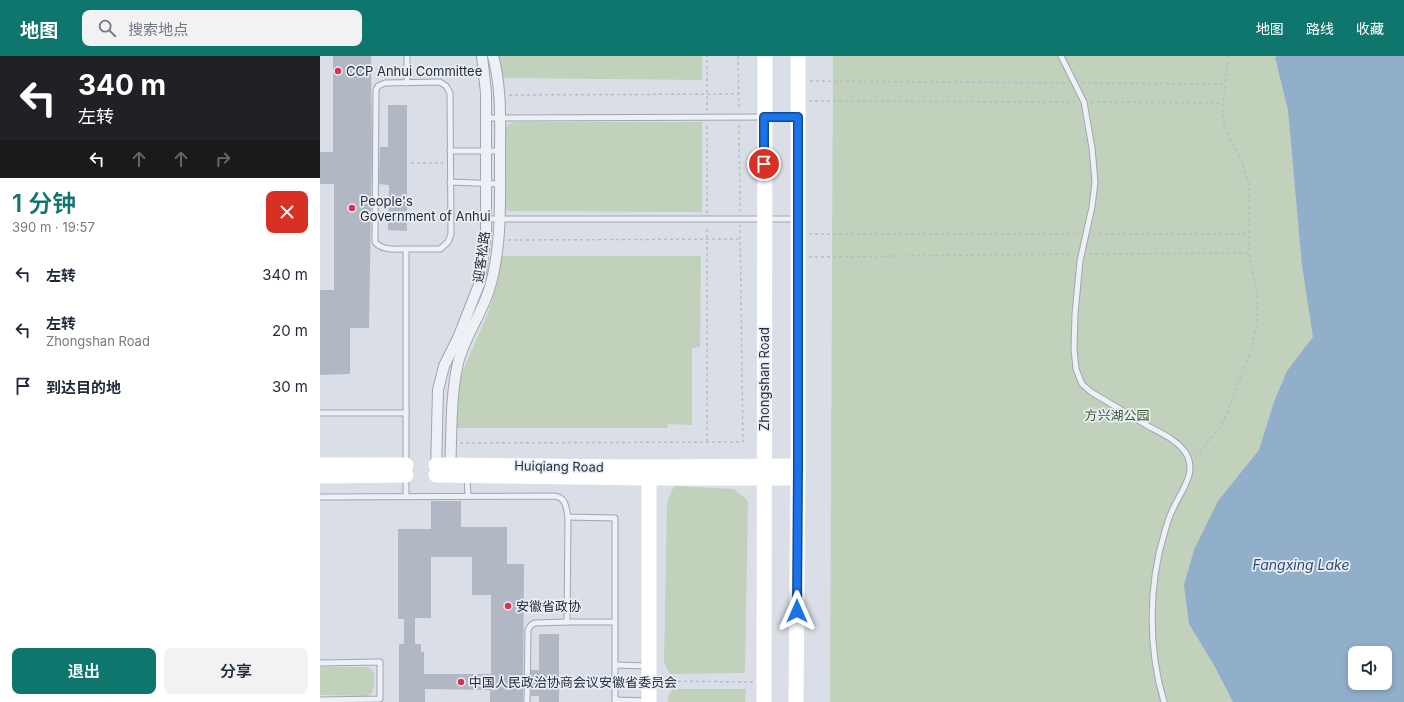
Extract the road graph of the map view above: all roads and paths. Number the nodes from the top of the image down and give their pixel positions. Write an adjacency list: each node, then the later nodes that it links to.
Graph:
1 (407, 56): 11 (lane)
2 (482, 56): 24 (street, 迎客松路)
3 (493, 56): 16 (street, 迎客松路)
4 (707, 56): 14 (path)
5 (738, 56): 15 (path)
6 (765, 56): 22 (main road, Zhongshan Road)
7 (798, 56): 10 (main road)
8 (1061, 56): 12 (lane)
9 (1228, 56): 13 (path)
10 (798, 81): 12 (path); 17 (main road)
11 (407, 83): 26 (lane); 46 (lane)
12 (1074, 83): 13 (path); 18 (lane)
13 (1225, 84): 19 (path)
14 (707, 94): 15 (path); 16 (path); 20 (path)
15 (739, 94): 21 (path)
16 (499, 95): 25 (street, 迎客松路)
17 (798, 101): 18 (path); 23 (main road)
18 (1084, 102): 19 (path); 41 (lane)
19 (1223, 103): 42 (path)
20 (707, 117): 21 (lane); 25 (lane); 36 (path)
21 (739, 117): 22 (lane); 37 (path)
22 (764, 117): 23 (lane); 38 (main road, Zhongshan Road)
23 (798, 117): 39 (main road)
24 (486, 118): 25 (lane); 27 (street, 迎客松路)
25 (500, 118): 28 (street, 迎客松路)
26 (450, 151): 27 (lane); 30 (lane)
27 (486, 151): 28 (lane); 32 (street, 迎客松路)
28 (500, 151): 33 (street, 迎客松路)
29 (411, 163): 30 (path)
30 (450, 163): 31 (lane)
31 (450, 182): 32 (lane); 46 (lane)
32 (486, 183): 33 (lane); 34 (street, 迎客松路)
33 (500, 184): 35 (street, 迎客松路)
34 (486, 219): 35 (lane); 57 (street, 迎客松路)
35 (500, 219): 36 (lane); 44 (street, 迎客松路)
36 (707, 219): 37 (lane); 45 (path)
37 (740, 219): 38 (lane); 43 (path)
38 (764, 219): 39 (lane); 60 (main road, Zhongshan Road)
39 (798, 219): 40 (main road)
40 (798, 234): 41 (path); 49 (main road)
41 (1086, 234): 42 (path); 48 (lane)
42 (1249, 234): 47 (path)
43 (740, 239): 45 (path); 52 (path)
44 (497, 240): 45 (path); 53 (street, 迎客松路)
45 (707, 240): 52 (path)
46 (406, 249): 51 (lane)
47 (1249, 253): 48 (path); 55 (path)
48 (1081, 254): 49 (path); 55 (lane)
49 (798, 257): 61 (main road)
50 (320, 413): 51 (lane)
51 (406, 413): 56 (lane)
52 (707, 442): 53 (path)
53 (451, 443): 57 (street, 迎客松路)
54 (320, 465): 56 (main road)
55 (1190, 466): 81 (lane)
56 (406, 470): 62 (main road); 64 (lane)
57 (443, 470): 58 (main road, Huiqiang Road)
58 (467, 470): 59 (main road, Huiqiang Road); 65 (lane)
59 (649, 472): 60 (main road, Huiqiang Road); 71 (main road)
60 (764, 472): 61 (main road, Huiqiang Road); 74 (main road, Zhongshan Road)
61 (798, 472): 80 (main road)
62 (320, 476)
63 (320, 496): 64 (lane)
64 (406, 496): 65 (lane)
65 (468, 496): 66 (lane)
66 (568, 516): 67 (lane); 68 (lane)
67 (567, 622): 68 (lane); 77 (lane)
68 (615, 622): 70 (lane)
69 (320, 663): 75 (lane)
70 (615, 665): 71 (lane); 73 (lane)
71 (649, 673): 74 (path); 78 (main road)
72 (563, 681): 73 (path)
73 (615, 681): 76 (lane)
74 (764, 682): 79 (main road, Zhongshan Road)
75 (320, 700)
76 (615, 701): 78 (lane)
77 (527, 702)
78 (648, 702)
79 (764, 702)
80 (796, 702)
81 (1164, 702)

